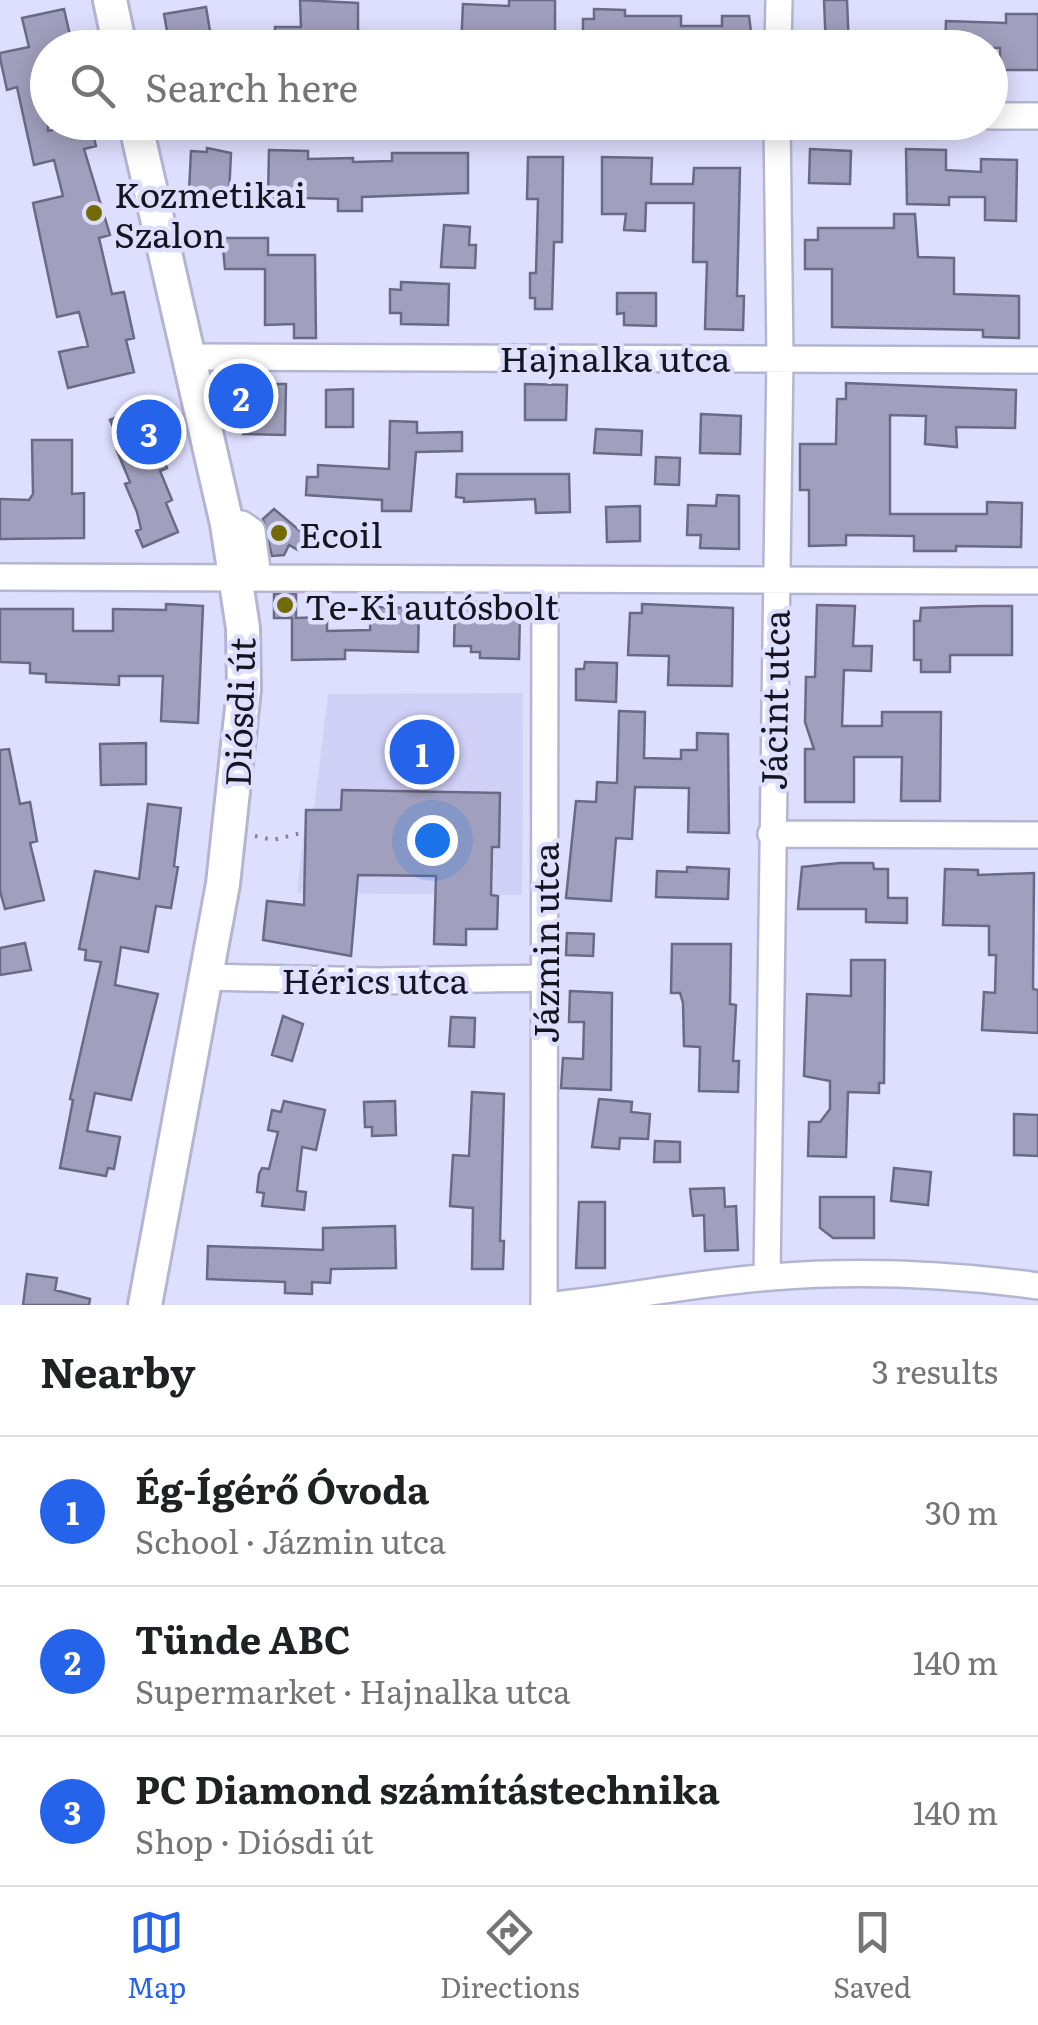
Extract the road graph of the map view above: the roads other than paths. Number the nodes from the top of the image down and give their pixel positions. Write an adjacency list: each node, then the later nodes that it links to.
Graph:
1 (110, 0): 3 (main road)
2 (779, 0): 4 (street)
3 (116, 30)
4 (778, 30)
5 (1008, 116): 6 (street)
6 (1038, 116)
7 (140, 140): 9 (main road, Diósdi út)
8 (777, 140): 10 (street, Jácint utca)
9 (192, 357): 10 (street, Hajnalka utca); 13 (main road, Diósdi út)
10 (780, 357): 11 (street, Hajnalka utca); 14 (street, Jácint utca)
11 (1038, 360)
12 (0, 577): 13 (street)
13 (247, 577): 15 (street); 19 (main road, Diósdi út)
14 (774, 578): 15 (street); 16 (street); 17 (street, Jácint utca)
15 (545, 581): 20 (street, Jázmin utca)
16 (1038, 581)
17 (771, 834): 18 (street); 21 (street, Jácint utca)
18 (1038, 836)
19 (207, 977): 20 (street, Hérics utca); 24 (main road, Diósdi út)
20 (543, 978): 25 (street, Jázmin utca)
21 (768, 1277): 22 (street); 23 (street)
22 (1038, 1286)
23 (628, 1302): 26 (street)
24 (145, 1305)
25 (544, 1305)
26 (552, 1305)

